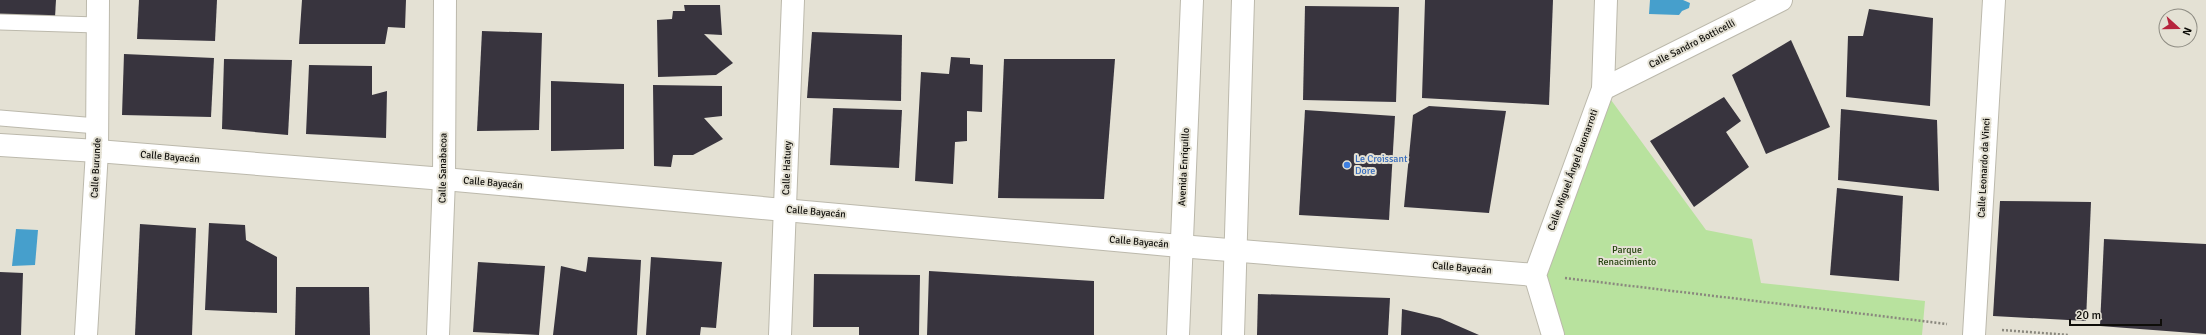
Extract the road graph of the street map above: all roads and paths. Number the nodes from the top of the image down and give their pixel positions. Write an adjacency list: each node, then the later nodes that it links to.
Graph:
1 (98, 0): 10 (street, Calle Burunde)
2 (445, 0): 16 (street, Calle Sanabacoa)
3 (793, 0): 17 (street, Calle Hatuey)
4 (1192, 0): 18 (street, Avenida Enriquillo)
5 (1243, 0): 19 (street)
6 (1606, 0): 11 (street, Calle Miguel Ángel Buonarroti)
7 (1781, 0): 11 (street, Calle Sandro Botticelli)
8 (1994, 0): 21 (street, Calle Leonardo da Vinci)
9 (0, 22): 10 (lane)
10 (97, 24): 13 (street, Calle Burunde)
11 (1603, 89): 20 (street, Calle Miguel Ángel Buonarroti)
12 (0, 118): 13 (lane)
13 (97, 126): 15 (street, Calle Burunde)
14 (0, 145): 15 (street, Calle Bayacán)
15 (97, 151): 16 (street, Calle Bayacán); 22 (street, Calle Burunde)
16 (444, 179): 17 (street, Calle Bayacán); 23 (street, Calle Sanabacoa)
17 (786, 209): 18 (street, Calle Bayacán); 24 (street, Calle Hatuey)
18 (1180, 246): 19 (street, Calle Bayacán); 25 (street, Avenida Enriquillo)
19 (1235, 249): 20 (street, Calle Bayacán); 26 (street)
20 (1535, 275): 21 (path); 27 (street)
21 (1975, 331): 28 (path)
22 (86, 335)
23 (438, 335)
24 (780, 335)
25 (1178, 335)
26 (1233, 335)
27 (1553, 335)
28 (2069, 335)

